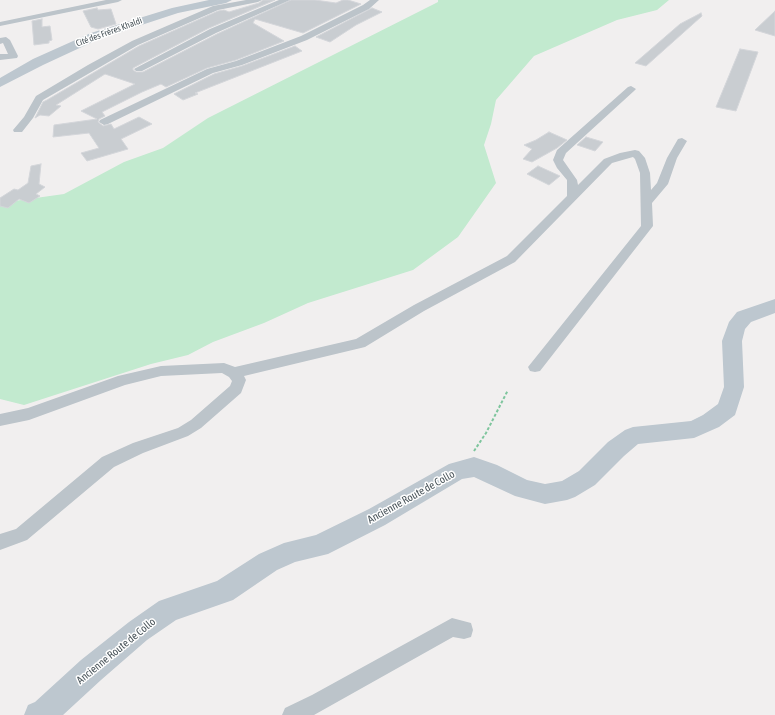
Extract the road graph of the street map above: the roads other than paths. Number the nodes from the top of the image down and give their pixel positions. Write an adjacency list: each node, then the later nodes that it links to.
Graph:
1 (118, 0): 7 (street)
2 (198, 0): 11 (main road, Cité des Frères Khaldi)
3 (226, 0): 12 (main road, Cité des Frères Khaldi)
4 (258, 0): 15 (street)
5 (286, 0): 10 (street)
6 (375, 0): 14 (street)
7 (0, 24)
8 (0, 41): 9 (street)
9 (0, 57)
10 (139, 69)
11 (0, 76)
12 (0, 83)
13 (631, 89): 17 (street)
14 (104, 122)
15 (18, 130)
16 (682, 140): 18 (street)
17 (573, 196): 18 (street); 21 (street)
18 (646, 203): 20 (street)
19 (775, 306): 25 (main road, Ancienne Route de Collo)
20 (535, 367)
21 (234, 373): 22 (street); 23 (street)
22 (0, 420)
23 (0, 542)
24 (464, 630): 26 (street)
25 (38, 715)
26 (292, 715)

